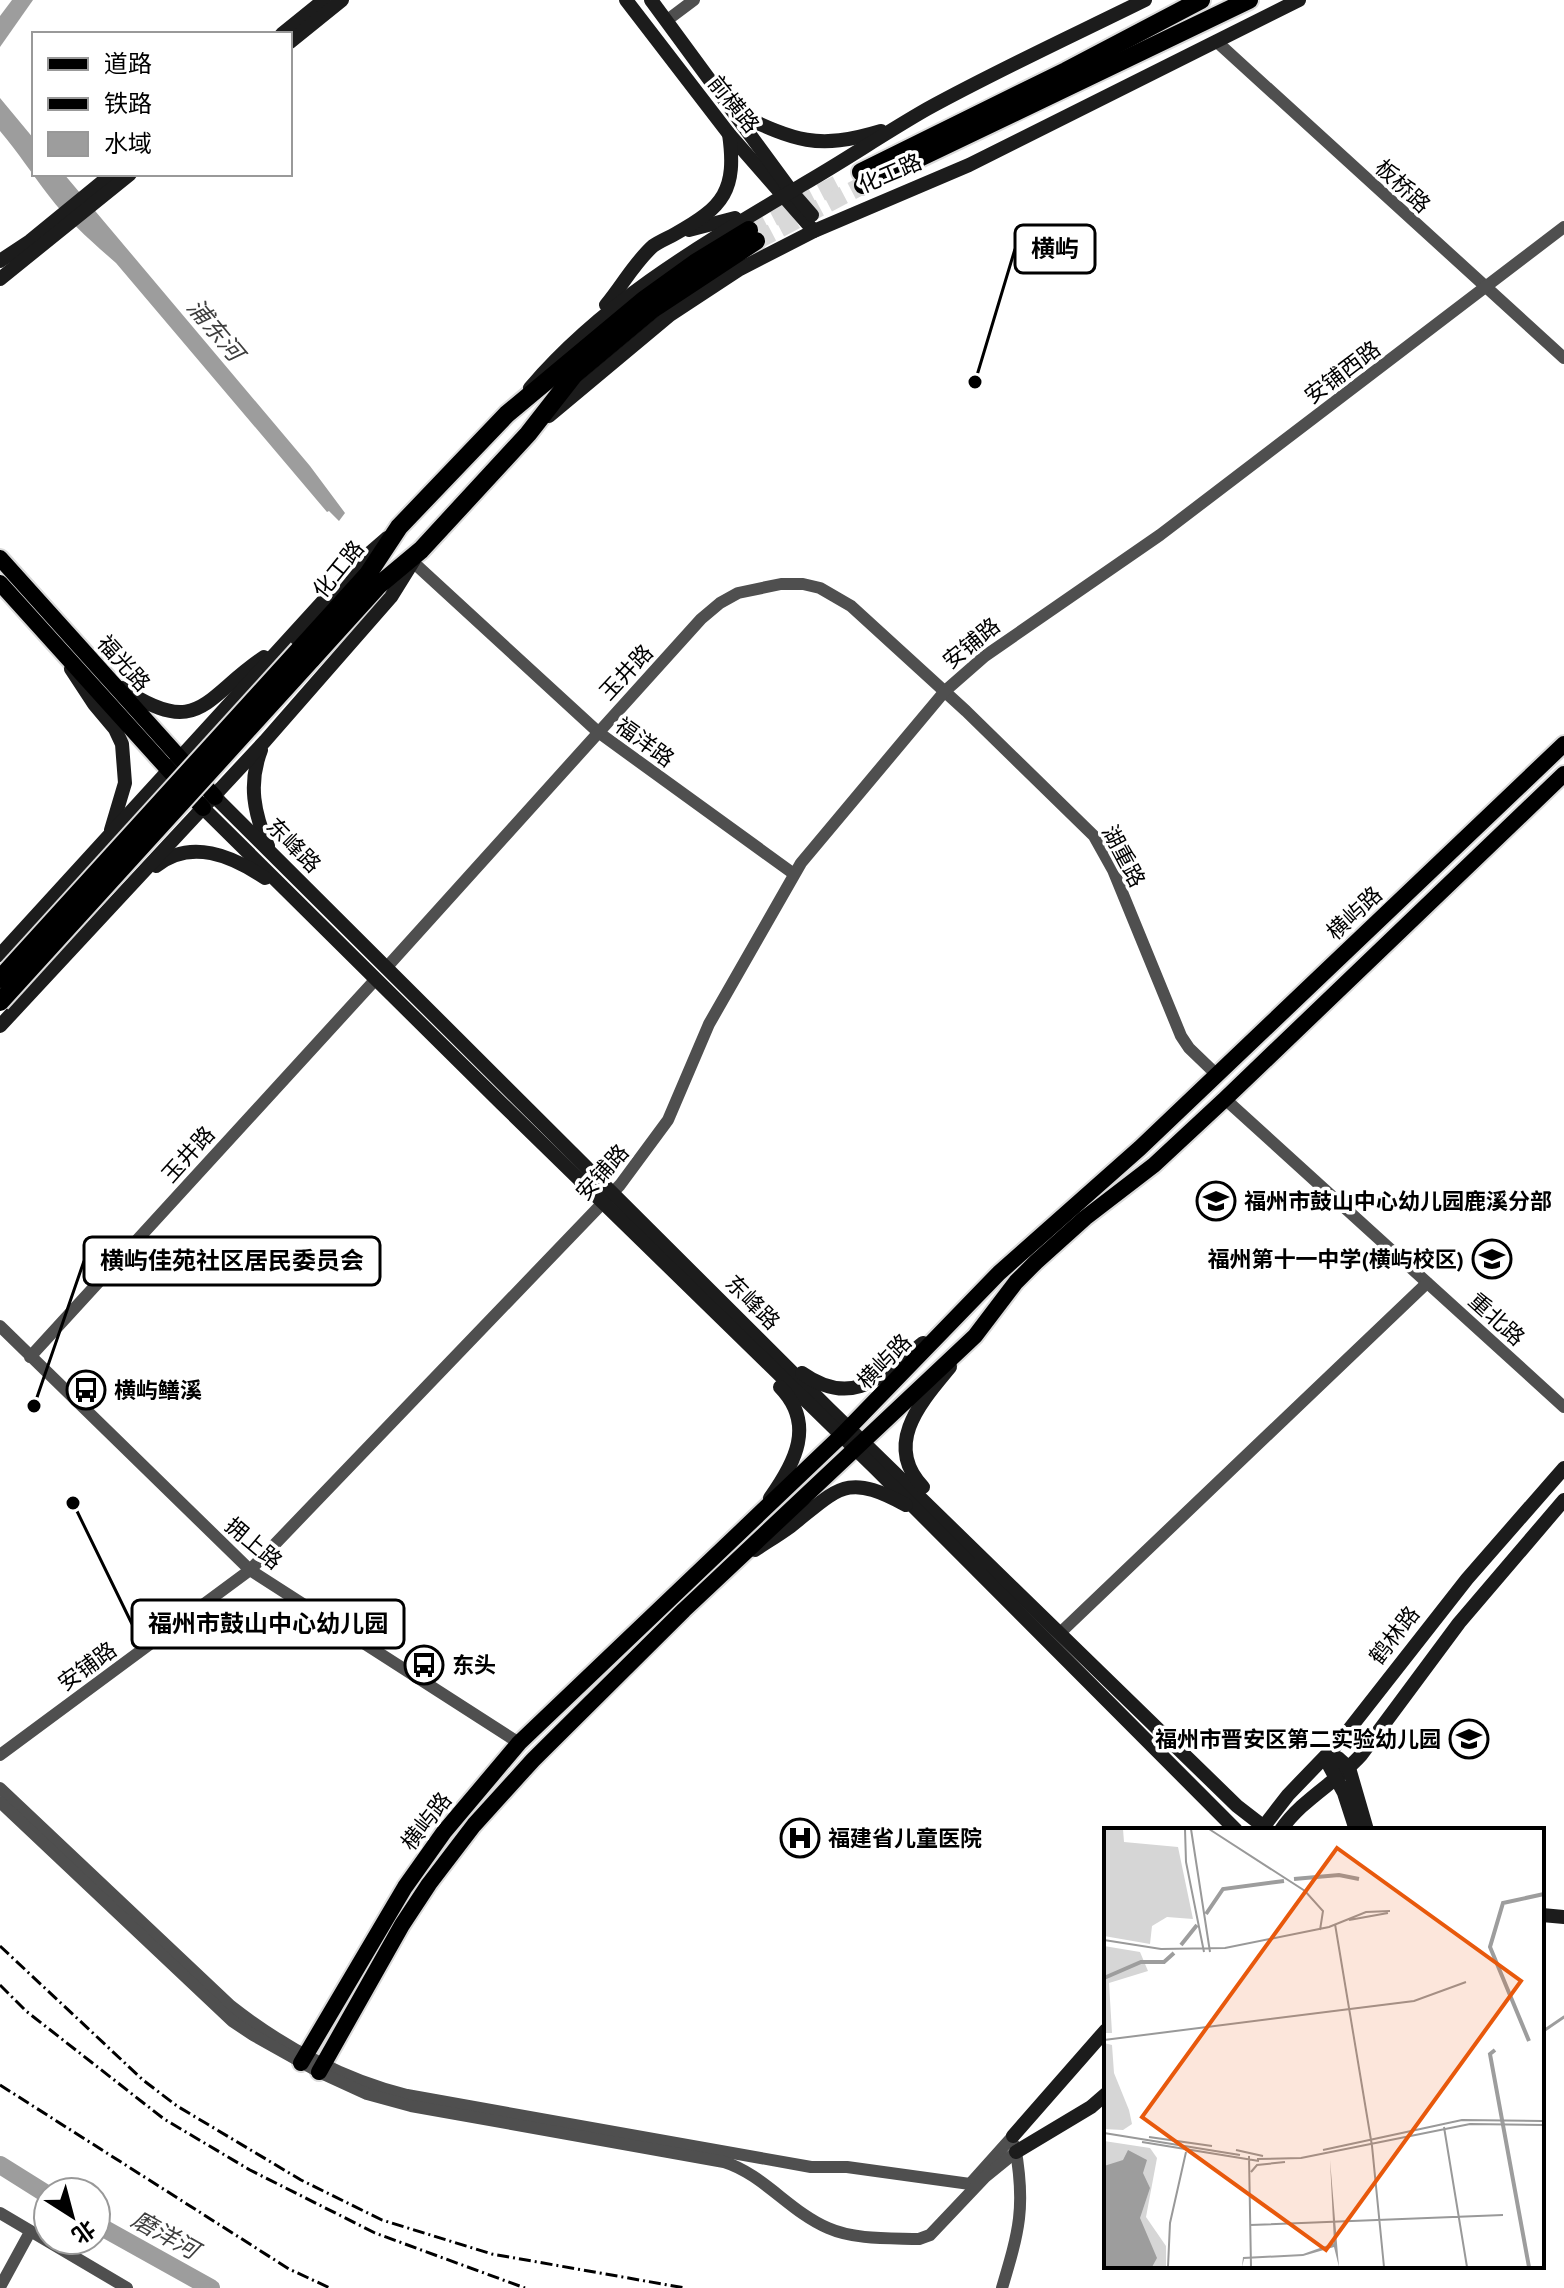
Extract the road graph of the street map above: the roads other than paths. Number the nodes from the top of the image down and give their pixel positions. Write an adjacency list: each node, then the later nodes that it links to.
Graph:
1 (324, 0): 11 (main road)
2 (342, 0): 12 (main road)
3 (626, 0): 16 (main road, 前横路)
4 (651, 0): 10 (main road, 前横路)
5 (694, 0): 10 (street)
6 (1145, 0): 15 (main road)
7 (1201, 0): 8 (highway, 化工路)
8 (1249, 0)
9 (1299, 0): 13 (main road, 化工路)
10 (666, 21): 14 (main road, 前横路)
11 (284, 32)
12 (292, 40)
13 (1216, 41): 24 (main road, 化工路); 28 (street, 板桥路)
14 (732, 111): 15 (main road); 19 (main road, 前横路)
15 (901, 125): 19 (main road)
16 (729, 134): 19 (main road, 前横路); 25 (main road)
17 (110, 176): 20 (main road)
18 (127, 176): 20 (main road)
19 (787, 194): 23 (main road); 24 (main road, 前横路)
20 (94, 196): 21 (main road)
21 (64, 220): 26 (main road); 27 (main road)
22 (1564, 227): 28 (street, 安铺西路)
23 (752, 229): 25 (main road); 29 (main road); 31 (highway, 化工路); 32 (highway, 化工路)
24 (818, 229): 32 (main road, 化工路)
25 (677, 233): 29 (main road)
26 (0, 261)
27 (0, 279)
28 (1485, 288): 30 (street, 板桥路); 33 (street, 安铺西路)
29 (583, 332): 31 (main road)
30 (1564, 358)
31 (507, 414): 38 (highway, 化工路)
32 (528, 434): 34 (highway, 化工路)
33 (1143, 547): 40 (street, 安铺路)
34 (417, 556): 38 (highway, 化工路); 41 (street, 福洋路); 42 (main road)
35 (0, 558): 39 (main road, 福光路)
36 (0, 583): 37 (main road, 福光路)
37 (53, 643): 45 (main road, 福光路); 48 (main road)
38 (298, 651): 39 (main road); 44 (main road); 55 (highway, 化工路, bridge); 56 (highway, 化工路, bridge)
39 (110, 680): 44 (main road, 福光路)
40 (945, 691): 41 (street, 玉井路); 50 (street, 安铺路); 58 (street, 湖重路)
41 (598, 732): 50 (street, 福洋路); 54 (street, 玉井路)
42 (265, 741): 47 (main road); 49 (main road)
43 (1564, 744): 58 (main road, 横屿路)
44 (179, 757): 45 (main road); 47 (main road, 福光路)
45 (167, 771): 47 (main road, 福光路); 48 (main road)
46 (1564, 774): 59 (main road, 横屿路)
47 (209, 802): 49 (main road, 东峰路); 51 (main road); 52 (main road, 东峰路)
48 (109, 835): 53 (main road)
49 (271, 853): 54 (main road, 东峰路)
50 (794, 874): 60 (street, 安铺路)
51 (127, 888): 52 (main road); 57 (main road)
52 (292, 896): 54 (main road, 东峰路)
53 (0, 955)
54 (381, 974): 60 (main road, 东峰路); 67 (street, 玉井路)
55 (0, 979)
56 (0, 1002)
57 (0, 1026)
58 (1216, 1074): 62 (main road, 横屿路)
59 (1225, 1099): 61 (street, 重北路); 65 (main road, 横屿路)
60 (608, 1198): 64 (main road, 东峰路); 66 (main road, 东峰路); 77 (street, 安铺路)
61 (1427, 1283): 68 (street, 重北路); 78 (street)
62 (955, 1318): 66 (main road); 69 (main road, 横屿路)
63 (0, 1326): 67 (street, 拥上路)
64 (733, 1329): 69 (main road, 东峰路); 74 (main road)
65 (975, 1336): 70 (main road, 横屿路); 75 (main road)
66 (766, 1346): 69 (main road, 东峰路)
67 (30, 1357): 77 (street, 拥上路)
68 (1564, 1407)
69 (845, 1432): 70 (main road, 东峰路); 74 (main road, 横屿路)
70 (860, 1446): 73 (main road, 东峰路); 75 (main road, 东峰路); 76 (main road, 横屿路)
71 (1564, 1468): 81 (main road, 鹤林路)
72 (1564, 1500): 82 (main road, 鹤林路)
73 (921, 1513): 76 (main road); 86 (main road, 东峰路)
74 (759, 1514): 79 (main road, 横屿路)
75 (986, 1560): 78 (main road, 东峰路)
76 (738, 1562): 98 (main road, 横屿路)
77 (250, 1570): 79 (street, 拥上路); 80 (street, 安铺路)
78 (1060, 1633): 87 (main road, 东峰路)
79 (519, 1743): 97 (main road, 横屿路)
80 (0, 1755)
81 (1325, 1758): 82 (main road); 83 (main road); 88 (main road, 鹤林路)
82 (1349, 1768): 83 (main road, 鹤林路); 91 (main road)
83 (1337, 1779): 89 (main road, 鹤林路); 90 (main road)
84 (0, 1788): 97 (street)
85 (0, 1802): 97 (street)
86 (1234, 1828)
87 (1263, 1828)
88 (1265, 1828)
89 (1282, 1828)
90 (1355, 1828)
91 (1366, 1828)
92 (1544, 1915): 93 (main road)
93 (1564, 1917)
94 (1544, 1922): 95 (main road)
95 (1564, 1925)
96 (1104, 2032): 100 (main road)
97 (304, 2059): 98 (street)
98 (322, 2068): 100 (street); 101 (street)
99 (1104, 2096): 101 (main road)
100 (1013, 2136): 101 (street)
101 (1016, 2152): 106 (street)
102 (0, 2213): 103 (street)
103 (30, 2232): 104 (street); 105 (street)
104 (0, 2287)
105 (127, 2288)
106 (1002, 2288)

